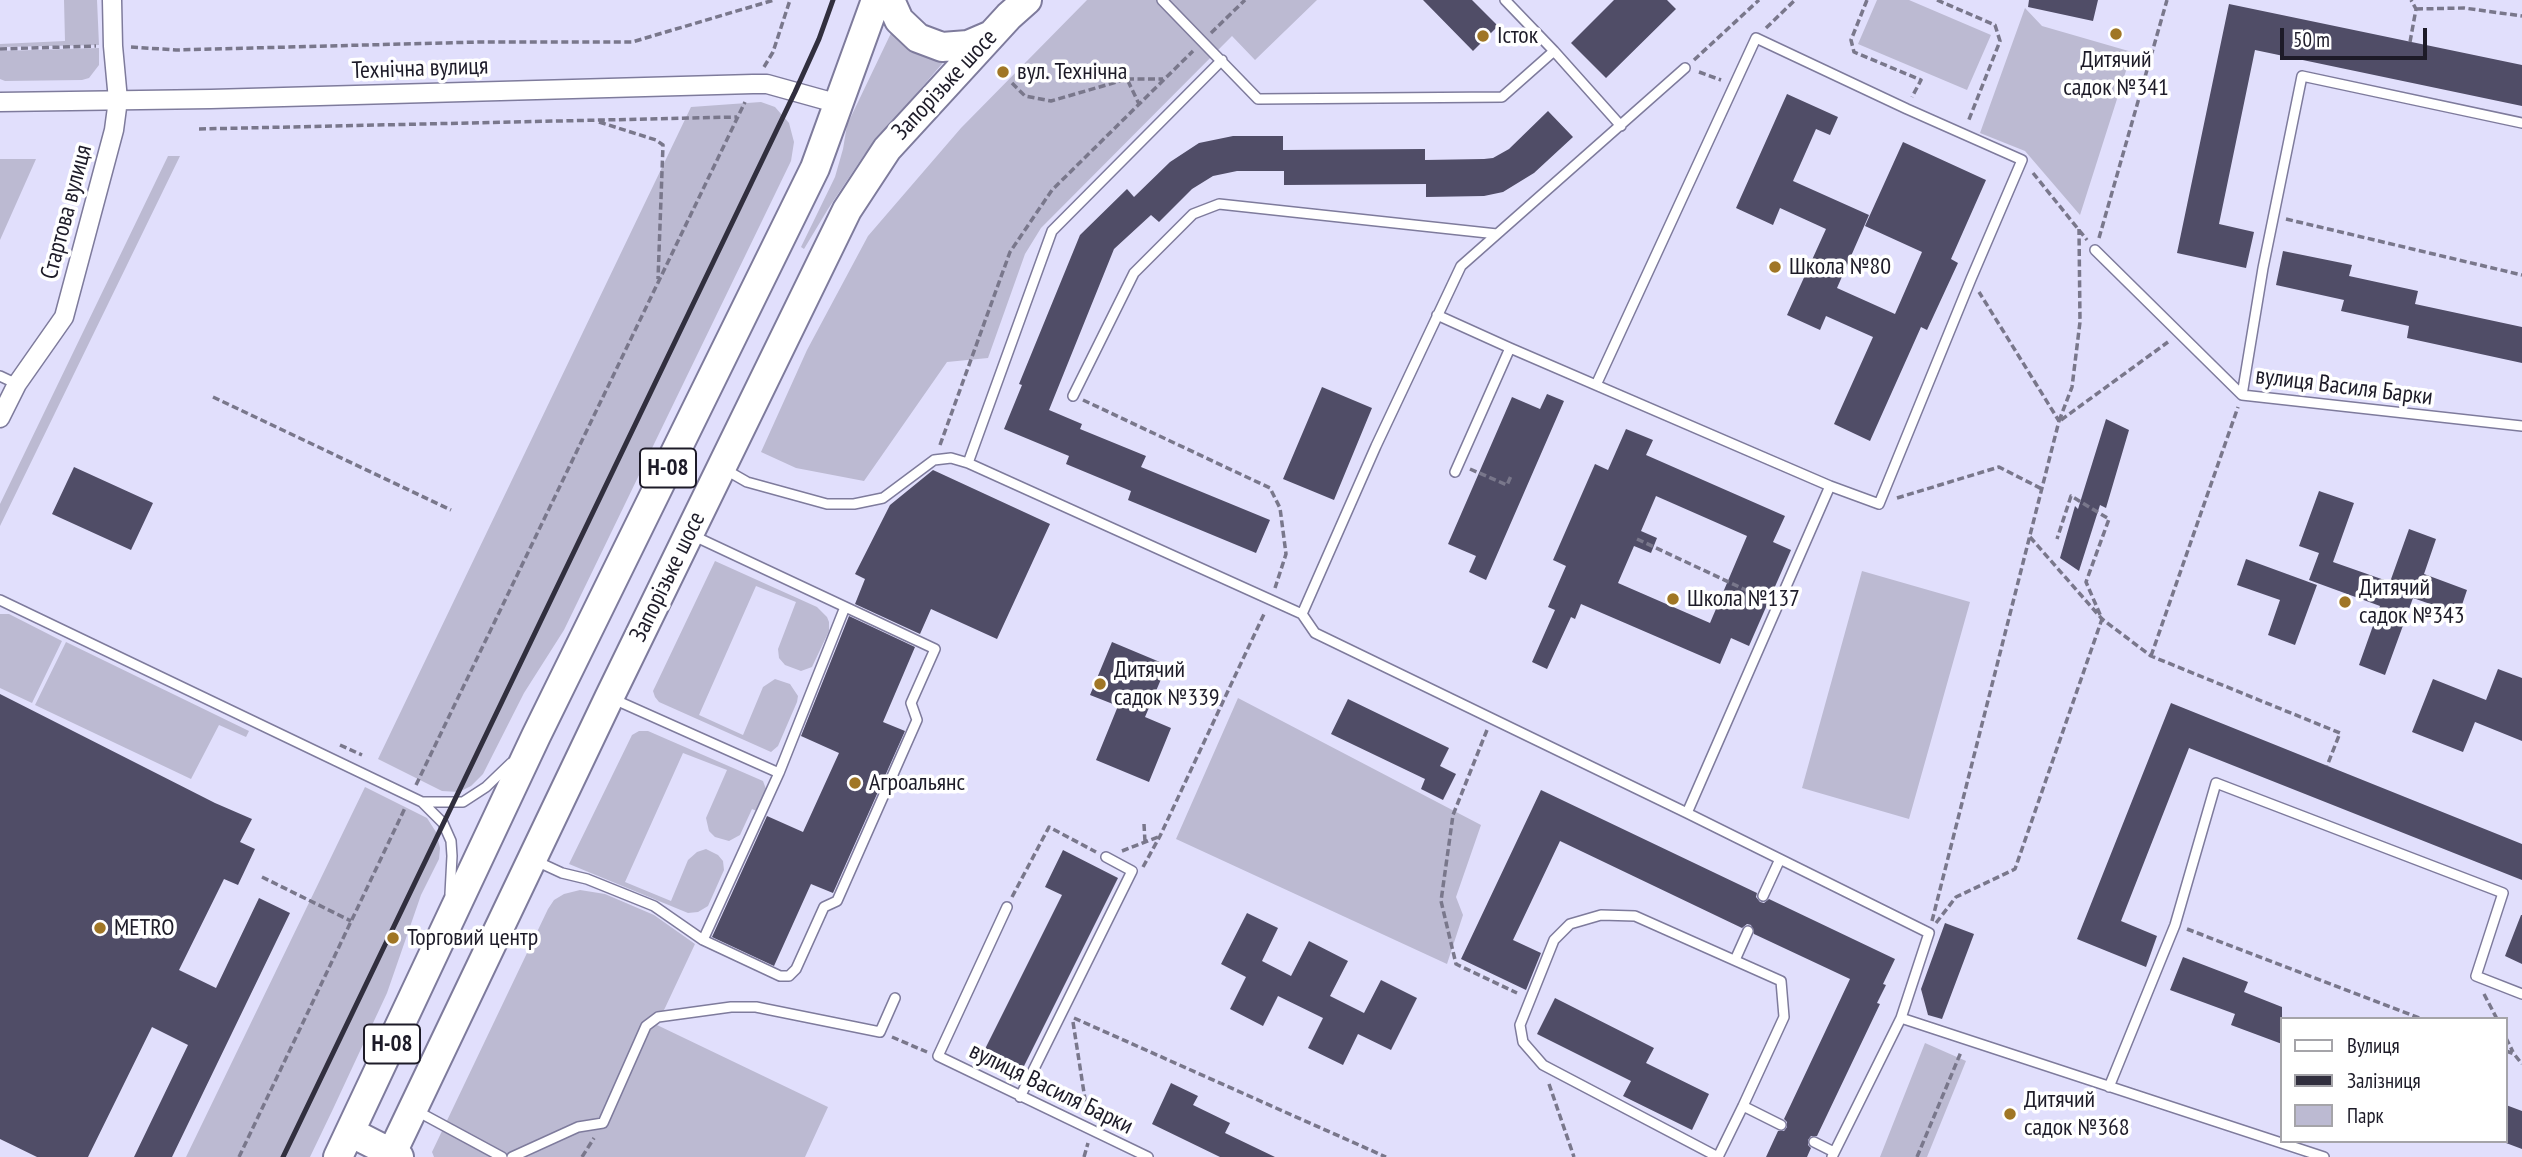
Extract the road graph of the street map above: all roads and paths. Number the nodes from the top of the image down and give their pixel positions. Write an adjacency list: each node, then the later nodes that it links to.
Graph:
1 (111, 0): 19 (street, Стартова вулиця)
2 (774, 0): 19 (path)
3 (790, 0): 27 (path)
4 (876, 0): 31 (main road, Запорізьке шосе / Н-08)
5 (890, 0): 15 (main road, Н-08)
6 (1162, 0): 22 (lane)
7 (1505, 0): 21 (lane)
8 (1759, 0): 23 (path)
9 (1795, 0): 17 (path)
10 (1867, 0): 33 (path)
11 (1937, 0): 39 (path)
12 (2167, 0): 44 (path)
13 (2411, 0): 14 (path)
14 (2416, 9): 16 (path); 18 (path)
15 (1011, 13): 61 (main road, Запорізьке шосе / Н-08)
16 (2522, 16)
17 (1756, 38): 28 (lane); 33 (lane)
18 (2410, 42)
19 (113, 46): 20 (path); 29 (street, Стартова вулиця)
20 (0, 49)
21 (1554, 51): 22 (lane); 37 (lane)
22 (1222, 60): 60 (lane)
23 (1685, 68): 28 (path); 37 (lane)
24 (1127, 79): 25 (path); 26 (path); 32 (path)
25 (1165, 79)
26 (1012, 83)
27 (753, 84): 29 (street, Технічна вулиця); 31 (street, Технічна вулиця); 34 (path)
28 (1735, 85): 53 (lane)
29 (118, 100): 30 (street, Технічна вулиця); 52 (street, Стартова вулиця)
30 (0, 102)
31 (839, 104): 81 (main road, Запорізьке шосе / Н-08)
32 (1139, 104)
33 (1907, 109): 39 (lane)
34 (737, 117): 35 (path); 47 (path)
35 (594, 120): 38 (path); 47 (path)
36 (2522, 123): 41 (lane)
37 (1621, 126): 43 (lane)
38 (199, 129)
39 (1963, 134): 40 (lane)
40 (2022, 160): 42 (path); 46 (lane)
41 (2273, 216): 45 (path); 54 (lane)
42 (2079, 229): 44 (path); 58 (path)
43 (1497, 234): 48 (lane); 55 (lane)
44 (2095, 250): 49 (lane, вулиця Василя Барки)
45 (2522, 275)
46 (1970, 279): 58 (path); 66 (lane)
47 (657, 283): 84 (path)
48 (1437, 315): 50 (lane); 76 (lane)
49 (2181, 332): 54 (lane, вулиця Василя Барки); 58 (path)
50 (1510, 348): 53 (lane); 62 (lane)
51 (0, 376): 52 (lane)
52 (17, 384): 57 (street, Стартова вулиця)
53 (1595, 385): 64 (lane)
54 (2242, 395): 59 (lane, вулиця Василя Барки); 78 (path)
55 (1073, 396): 73 (path)
56 (212, 397): 67 (path)
57 (0, 418)
58 (2059, 421): 65 (path)
59 (2522, 426)
60 (968, 463): 61 (lane); 73 (lane)
61 (722, 467): 68 (main road, Запорізьке шосе / Н-08)
62 (1457, 468): 63 (path)
63 (1511, 475)
64 (1830, 486): 66 (lane); 74 (lane)
65 (2042, 489): 66 (path); 69 (path)
66 (1879, 504)
67 (451, 510)
68 (689, 534): 75 (lane); 79 (main road, Запорізьке шосе / Н-08)
69 (2030, 537): 77 (path); 101 (path)
70 (2057, 539): 77 (path)
71 (1637, 540): 74 (path)
72 (0, 600): 84 (lane)
73 (1271, 600): 76 (lane); 88 (path)
74 (1778, 605): 86 (lane)
75 (845, 607): 83 (lane); 102 (lane)
76 (1302, 614): 80 (lane)
77 (2102, 619): 78 (path); 101 (path)
78 (2151, 656): 82 (path)
79 (610, 698): 83 (lane); 91 (main road, Запорізьке шосе / Н-08)
80 (1492, 719): 86 (lane); 107 (path)
81 (536, 736): 85 (lane); 99 (main road, Запорізьке шосе / Н-08)
82 (2327, 766)
83 (779, 773): 102 (lane)
84 (410, 796): 85 (lane); 97 (path)
85 (422, 802): 99 (lane)
86 (1687, 813): 92 (lane)
87 (1144, 824): 89 (path)
88 (1160, 836): 89 (path); 94 (path)
89 (1145, 842): 90 (path)
90 (1106, 857): 96 (path); 122 (lane)
91 (532, 859): 102 (lane); 124 (main road, Запорізьке шосе / Н-08)
92 (1780, 859): 95 (lane); 101 (lane)
93 (262, 877): 97 (path)
94 (1138, 877)
95 (1763, 896)
96 (1007, 907): 118 (lane)
97 (351, 921): 133 (path)
98 (2175, 925): 104 (lane); 109 (path); 121 (lane)
99 (446, 930): 130 (main road, Запорізьке шосе / Н-08)
100 (1748, 930): 103 (lane)
101 (1929, 933): 111 (lane)
102 (703, 940)
103 (1735, 960): 107 (lane); 123 (lane)
104 (2476, 976): 105 (lane); 110 (path)
105 (2522, 993)
106 (895, 998): 113 (lane)
107 (1530, 999): 120 (lane)
108 (1072, 1017): 112 (path); 126 (path); 137 (path)
109 (2417, 1017)
110 (2496, 1017)
111 (1900, 1018): 121 (lane); 131 (lane)
112 (1066, 1029)
113 (880, 1032): 118 (path); 135 (lane)
114 (2508, 1042): 117 (path)
115 (1963, 1048): 140 (path)
116 (2508, 1052): 117 (path)
117 (2514, 1054): 119 (path)
118 (938, 1056): 122 (lane, вулиця Василя Барки)
119 (2522, 1064)
120 (1543, 1065): 138 (path); 139 (lane)
121 (2109, 1087): 128 (lane)
122 (1020, 1097): 126 (lane, вулиця Василя Барки)
123 (1743, 1106): 125 (lane); 139 (lane)
124 (414, 1109): 132 (main road, Запорізьке шосе / Н-08); 134 (lane)
125 (1781, 1125)
126 (1091, 1130): 136 (lane, вулиця Василя Барки)
127 (1814, 1142): 131 (lane)
128 (2280, 1143)
129 (2281, 1143): 141 (lane)
130 (344, 1145): 132 (main road)
131 (1833, 1155)
132 (394, 1156)
133 (239, 1157)
134 (502, 1157)
135 (512, 1157)
136 (1148, 1157)
137 (1386, 1157)
138 (1574, 1157)
139 (1718, 1157)
140 (1917, 1157)
141 (2324, 1157)

